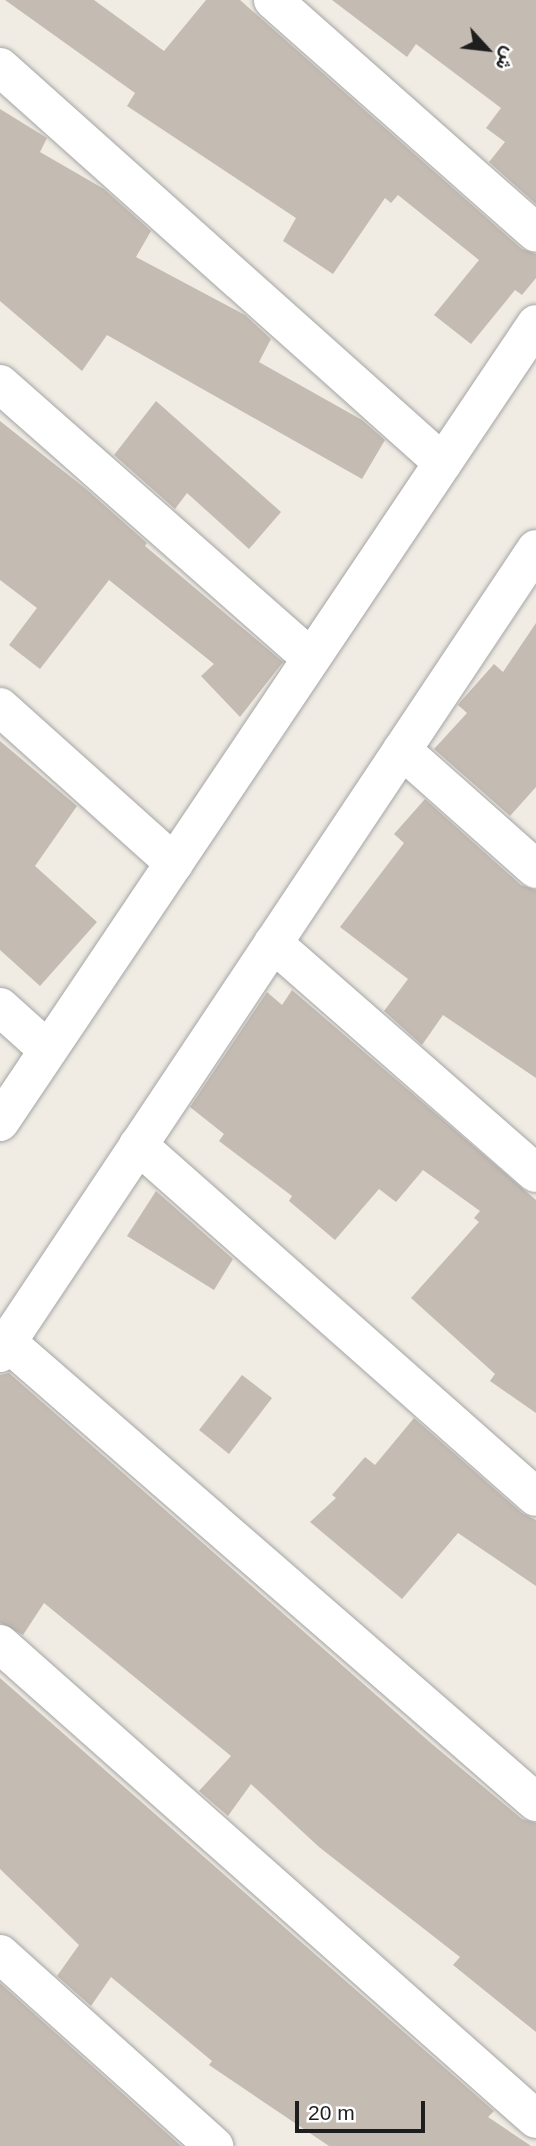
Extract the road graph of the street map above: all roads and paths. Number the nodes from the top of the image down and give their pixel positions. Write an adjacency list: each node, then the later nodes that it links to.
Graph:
1 (273, 0): 3 (street)
2 (0, 67): 6 (street)
3 (536, 233)
4 (536, 324): 6 (street)
5 (0, 384): 8 (street)
6 (443, 463): 8 (street)
7 (536, 549): 10 (street)
8 (311, 659): 11 (street)
9 (0, 707): 11 (street)
10 (402, 750): 12 (street); 13 (street)
11 (174, 863): 15 (street)
12 (536, 869)
13 (273, 943): 17 (street); 18 (street)
14 (0, 1007): 15 (street)
15 (48, 1050): 16 (street)
16 (0, 1122)
17 (138, 1145): 19 (street); 20 (street)
18 (536, 1173)
19 (4, 1347): 22 (street)
20 (536, 1497)
21 (0, 1644): 24 (street)
22 (536, 1802)
23 (0, 1954): 25 (street)
24 (536, 2119)
25 (214, 2146)

